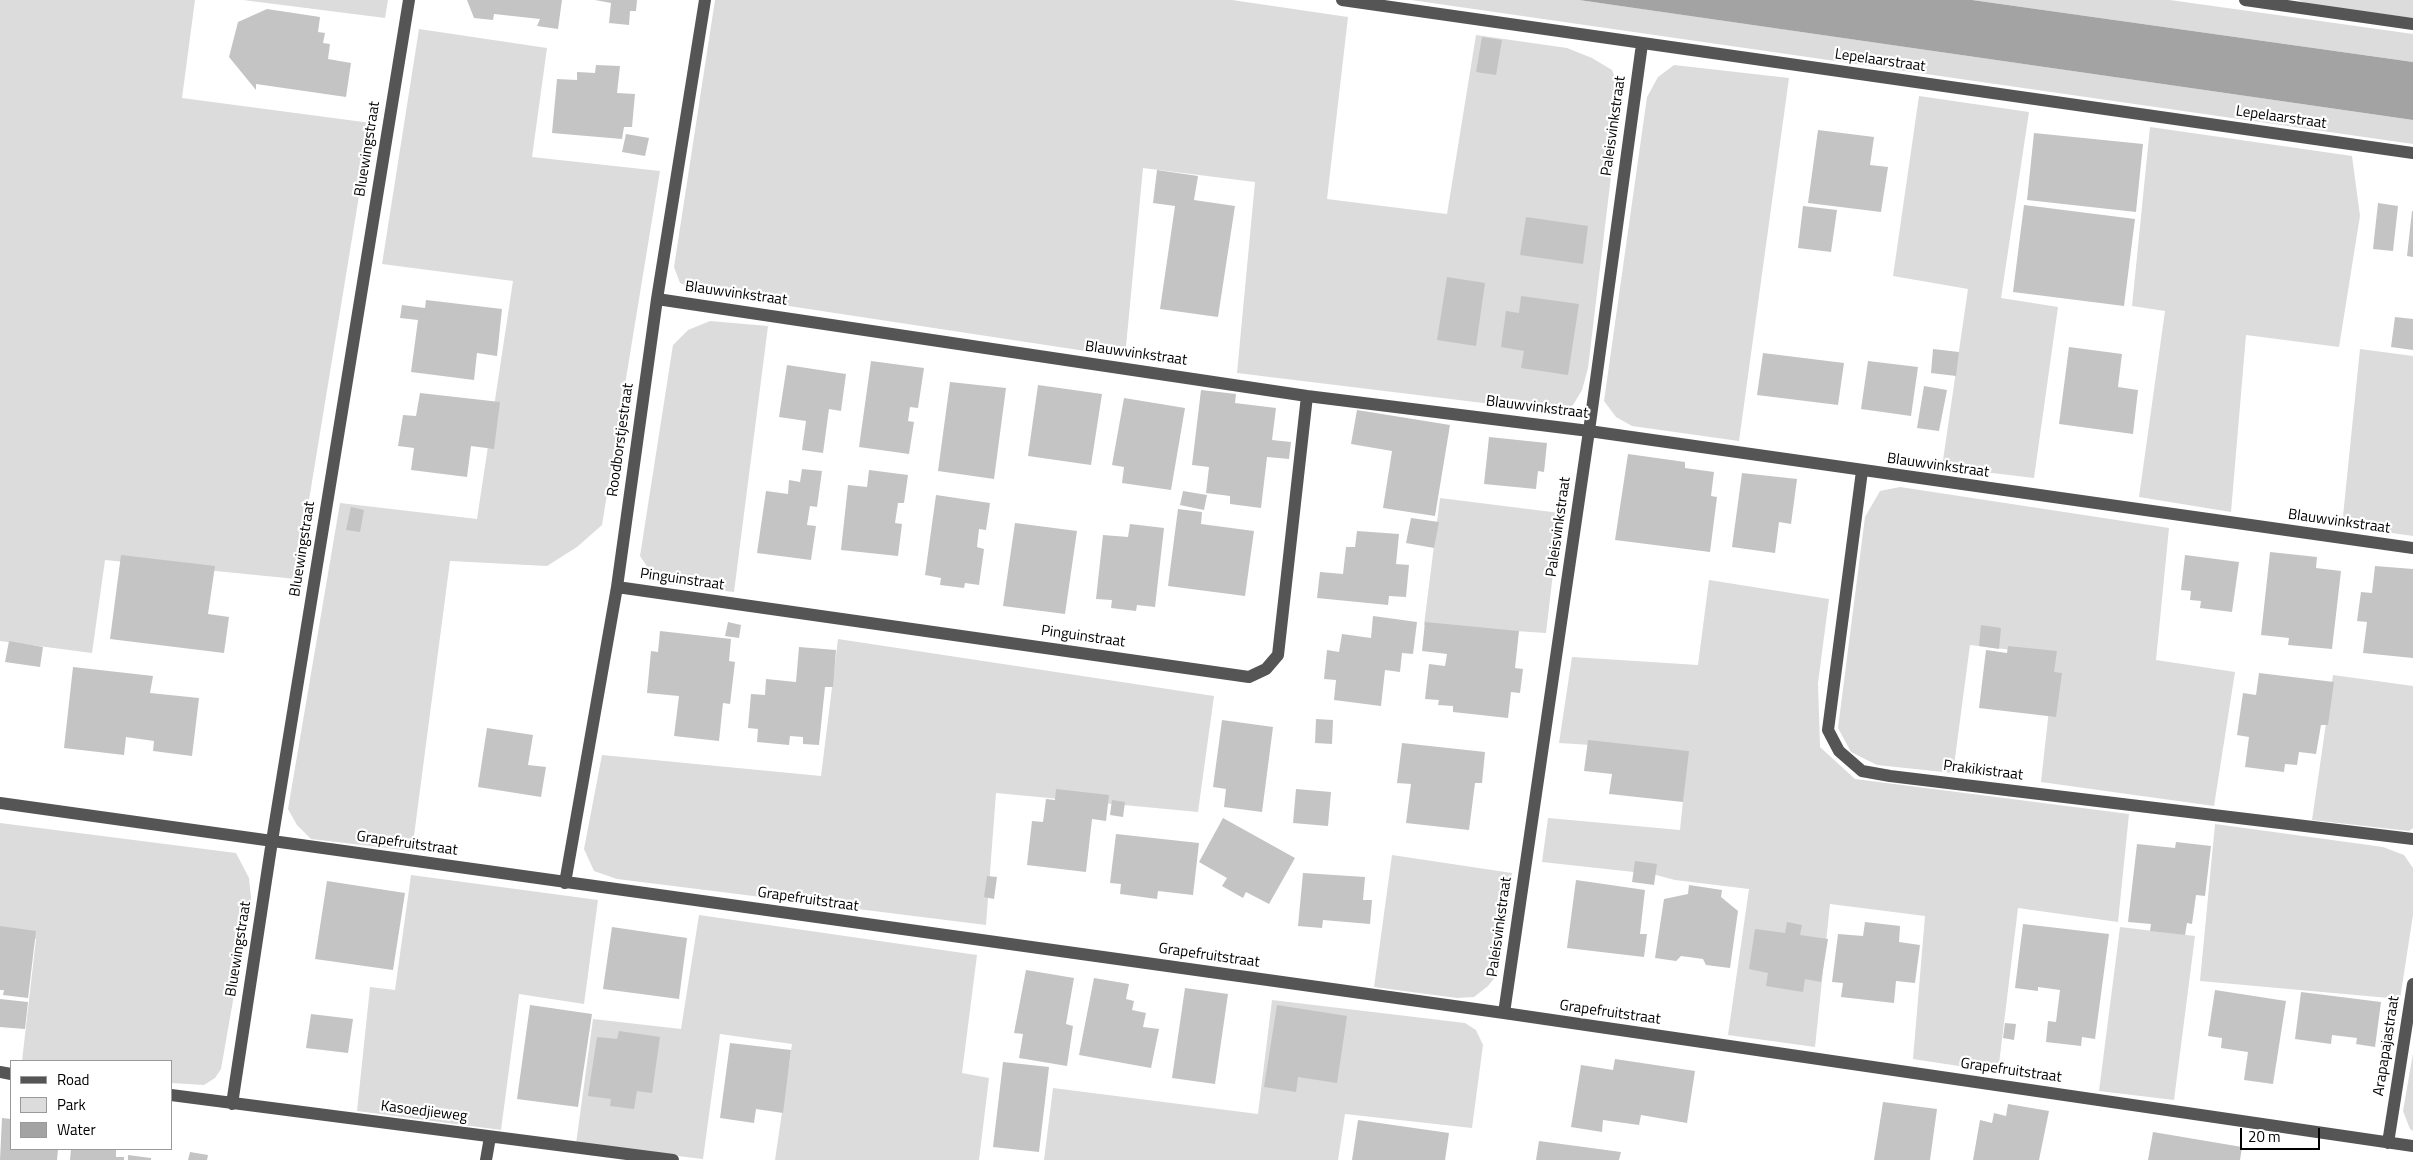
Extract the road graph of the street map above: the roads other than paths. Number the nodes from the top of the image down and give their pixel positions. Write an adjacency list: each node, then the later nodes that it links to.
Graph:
1 (409, 0): 17 (street, Bluewingstraat)
2 (705, 0): 9 (street, Roodborstjestraat)
3 (1342, 0): 7 (street, Lepelaarstraat)
4 (2245, 0): 5 (street)
5 (2268, 2): 6 (street)
6 (2413, 24)
7 (1642, 44): 8 (street, Lepelaarstraat); 11 (street, Paleisvinkstraat)
8 (2413, 153)
9 (657, 299): 10 (street, Blauwvinkstraat); 14 (street, Roodborstjestraat)
10 (1307, 396): 11 (street, Blauwvinkstraat); 14 (street, Pinguinstraat)
11 (1590, 431): 12 (street, Blauwvinkstraat); 20 (street, Paleisvinkstraat)
12 (1862, 471): 13 (street, Blauwvinkstraat); 16 (street, Prakikistraat)
13 (2413, 548)
14 (617, 587): 18 (street, Roodborstjestraat)
15 (0, 803): 17 (street, Grapefruitstraat)
16 (2413, 839)
17 (272, 841): 18 (street, Grapefruitstraat); 22 (street, Bluewingstraat)
18 (565, 883): 20 (street, Grapefruitstraat)
19 (2413, 984): 24 (street, Arapapajastraat)
20 (1504, 1013): 24 (street, Grapefruitstraat)
21 (172, 1096): 22 (street, Kasoedjieweg)
22 (232, 1104): 23 (street, Kasoedjieweg)
23 (490, 1137): 26 (street); 27 (street, Kasoedjieweg)
24 (2388, 1143): 25 (street, Grapefruitstraat)
25 (2413, 1146)
26 (486, 1160)
27 (673, 1160)

